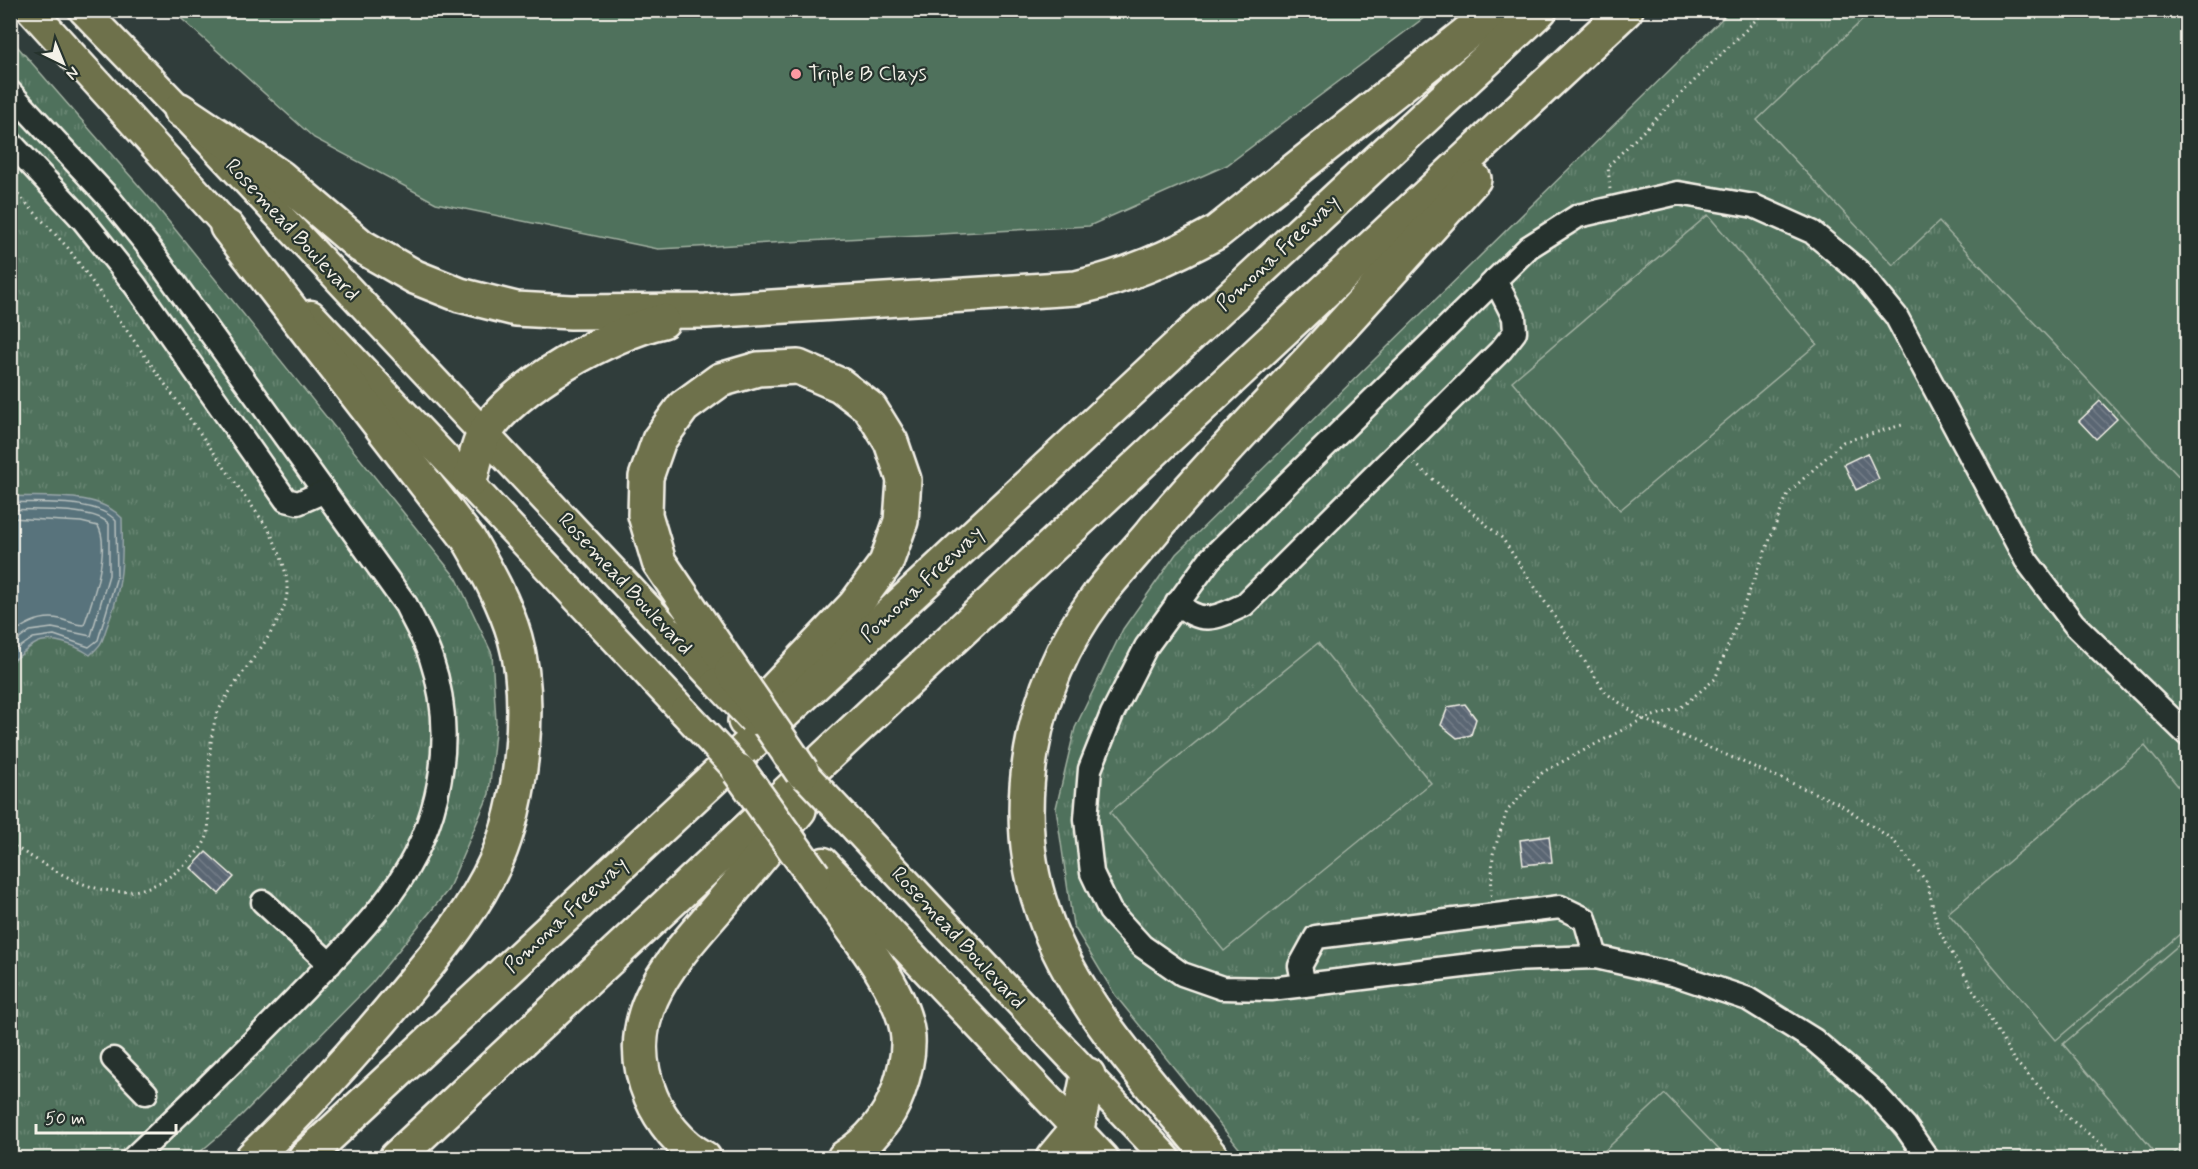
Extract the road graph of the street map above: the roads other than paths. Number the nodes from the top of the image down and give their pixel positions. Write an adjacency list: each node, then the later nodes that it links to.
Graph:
1 (31, 10): 11 (main road, Rosemead Boulevard)
2 (83, 10): 7 (main road, Rosemead Boulevard)
3 (1496, 10): 14 (highway)
4 (1540, 10): 27 (highway, Pomona Freeway)
5 (1627, 10): 21 (highway); 44 (highway)
6 (10, 92): 8 (lane)
7 (180, 110): 14 (highway); 16 (main road, Rosemead Boulevard)
8 (51, 138): 10 (lane); 13 (lane)
9 (10, 142): 10 (lane)
10 (27, 160): 15 (lane)
11 (227, 227): 17 (main road, Rosemead Boulevard); 36 (highway)
12 (1495, 280): 19 (lane); 19 (lane); 22 (lane)
13 (193, 310): 15 (lane); 18 (lane)
14 (706, 311): 16 (highway)
15 (165, 328): 18 (lane)
16 (485, 433): 17 (highway); 20 (main road, Rosemead Boulevard)
17 (470, 481): 23 (main road, Rosemead Boulevard, bridge)
18 (323, 492): 29 (lane)
19 (1177, 603): 30 (lane)
20 (724, 676): 24 (highway, bridge); 27 (highway)
21 (897, 691): 38 (highway); 39 (highway)
22 (2187, 735)
23 (739, 771): 25 (highway, bridge)
24 (802, 772): 32 (main road, Rosemead Boulevard, bridge)
25 (819, 869): 34 (main road); 40 (highway)
26 (263, 902): 29 (lane)
27 (554, 926): 37 (highway, Pomona Freeway)
28 (1596, 957): 30 (lane); 30 (lane); 45 (lane)
29 (330, 964): 35 (lane)
30 (1304, 985)
31 (113, 1059): 33 (lane)
32 (1088, 1075): 34 (highway); 43 (main road, Rosemead Boulevard)
33 (146, 1093)
34 (1077, 1129): 41 (highway); 42 (main road)
35 (133, 1158)
36 (252, 1158)
37 (305, 1158)
38 (396, 1158)
39 (704, 1158)
40 (844, 1158)
41 (1053, 1158)
42 (1104, 1158)
43 (1166, 1158)
44 (1212, 1158)
45 (1927, 1158)

